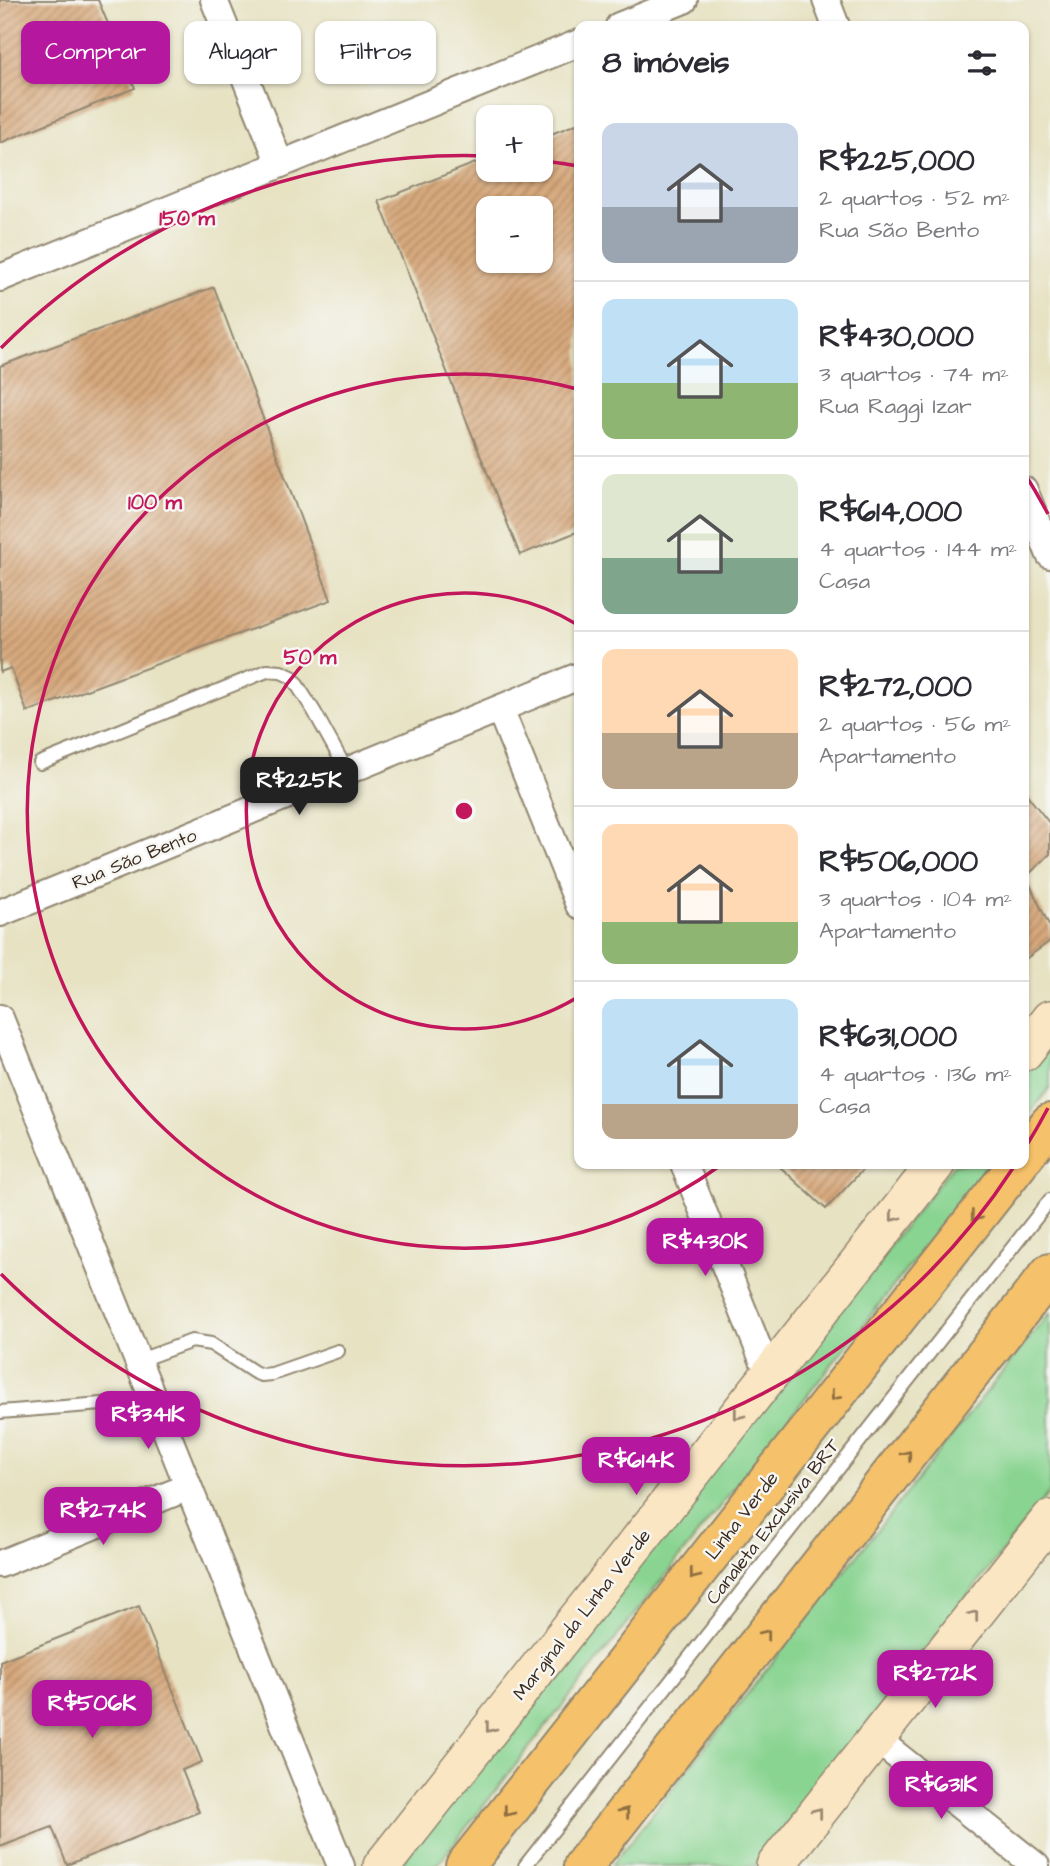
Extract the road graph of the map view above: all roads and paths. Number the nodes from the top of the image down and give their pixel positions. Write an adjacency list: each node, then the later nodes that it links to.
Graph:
1 (214, 0): 7 (street)
2 (684, 0): 4 (street)
3 (826, 0): 5 (street)
4 (632, 21)
5 (834, 21)
6 (574, 45): 7 (street)
7 (280, 164): 8 (street)
8 (0, 278)
9 (1029, 504): 10 (street)
10 (1048, 544)
11 (574, 678): 12 (street, Rua São Bento)
12 (500, 709): 14 (street, Rua São Bento); 15 (street)
13 (40, 763): 14 (lane)
14 (347, 771): 16 (street, Rua São Bento)
15 (574, 893)
16 (0, 913)
17 (0, 1018): 28 (street)
18 (1050, 1019): 19 (main road)
19 (1029, 1046)
20 (1050, 1123): 21 (highway)
21 (1029, 1150)
22 (686, 1169): 29 (street)
23 (932, 1169): 29 (main road, Marginal da Linha Verde, one-way to 29)
24 (1014, 1169): 38 (highway, Linha Verde, one-way to 38)
25 (1050, 1200): 39 (lane, Canaleta Exclusiva BRT)
26 (1050, 1273): 40 (highway, one-way to 26)
27 (338, 1351): 28 (lane)
28 (137, 1361): 30 (street)
29 (769, 1375): 37 (main road, Marginal da Linha Verde, one-way to 37)
30 (153, 1400): 31 (lane); 32 (street)
31 (0, 1412)
32 (188, 1487): 34 (street); 36 (street)
33 (1050, 1519): 35 (main road, one-way to 33)
34 (0, 1564)
35 (876, 1739): 41 (main road, one-way to 35); 42 (street)
36 (341, 1866)
37 (382, 1866)
38 (465, 1866)
39 (525, 1866)
40 (583, 1866)
41 (775, 1866)
42 (1036, 1866)

